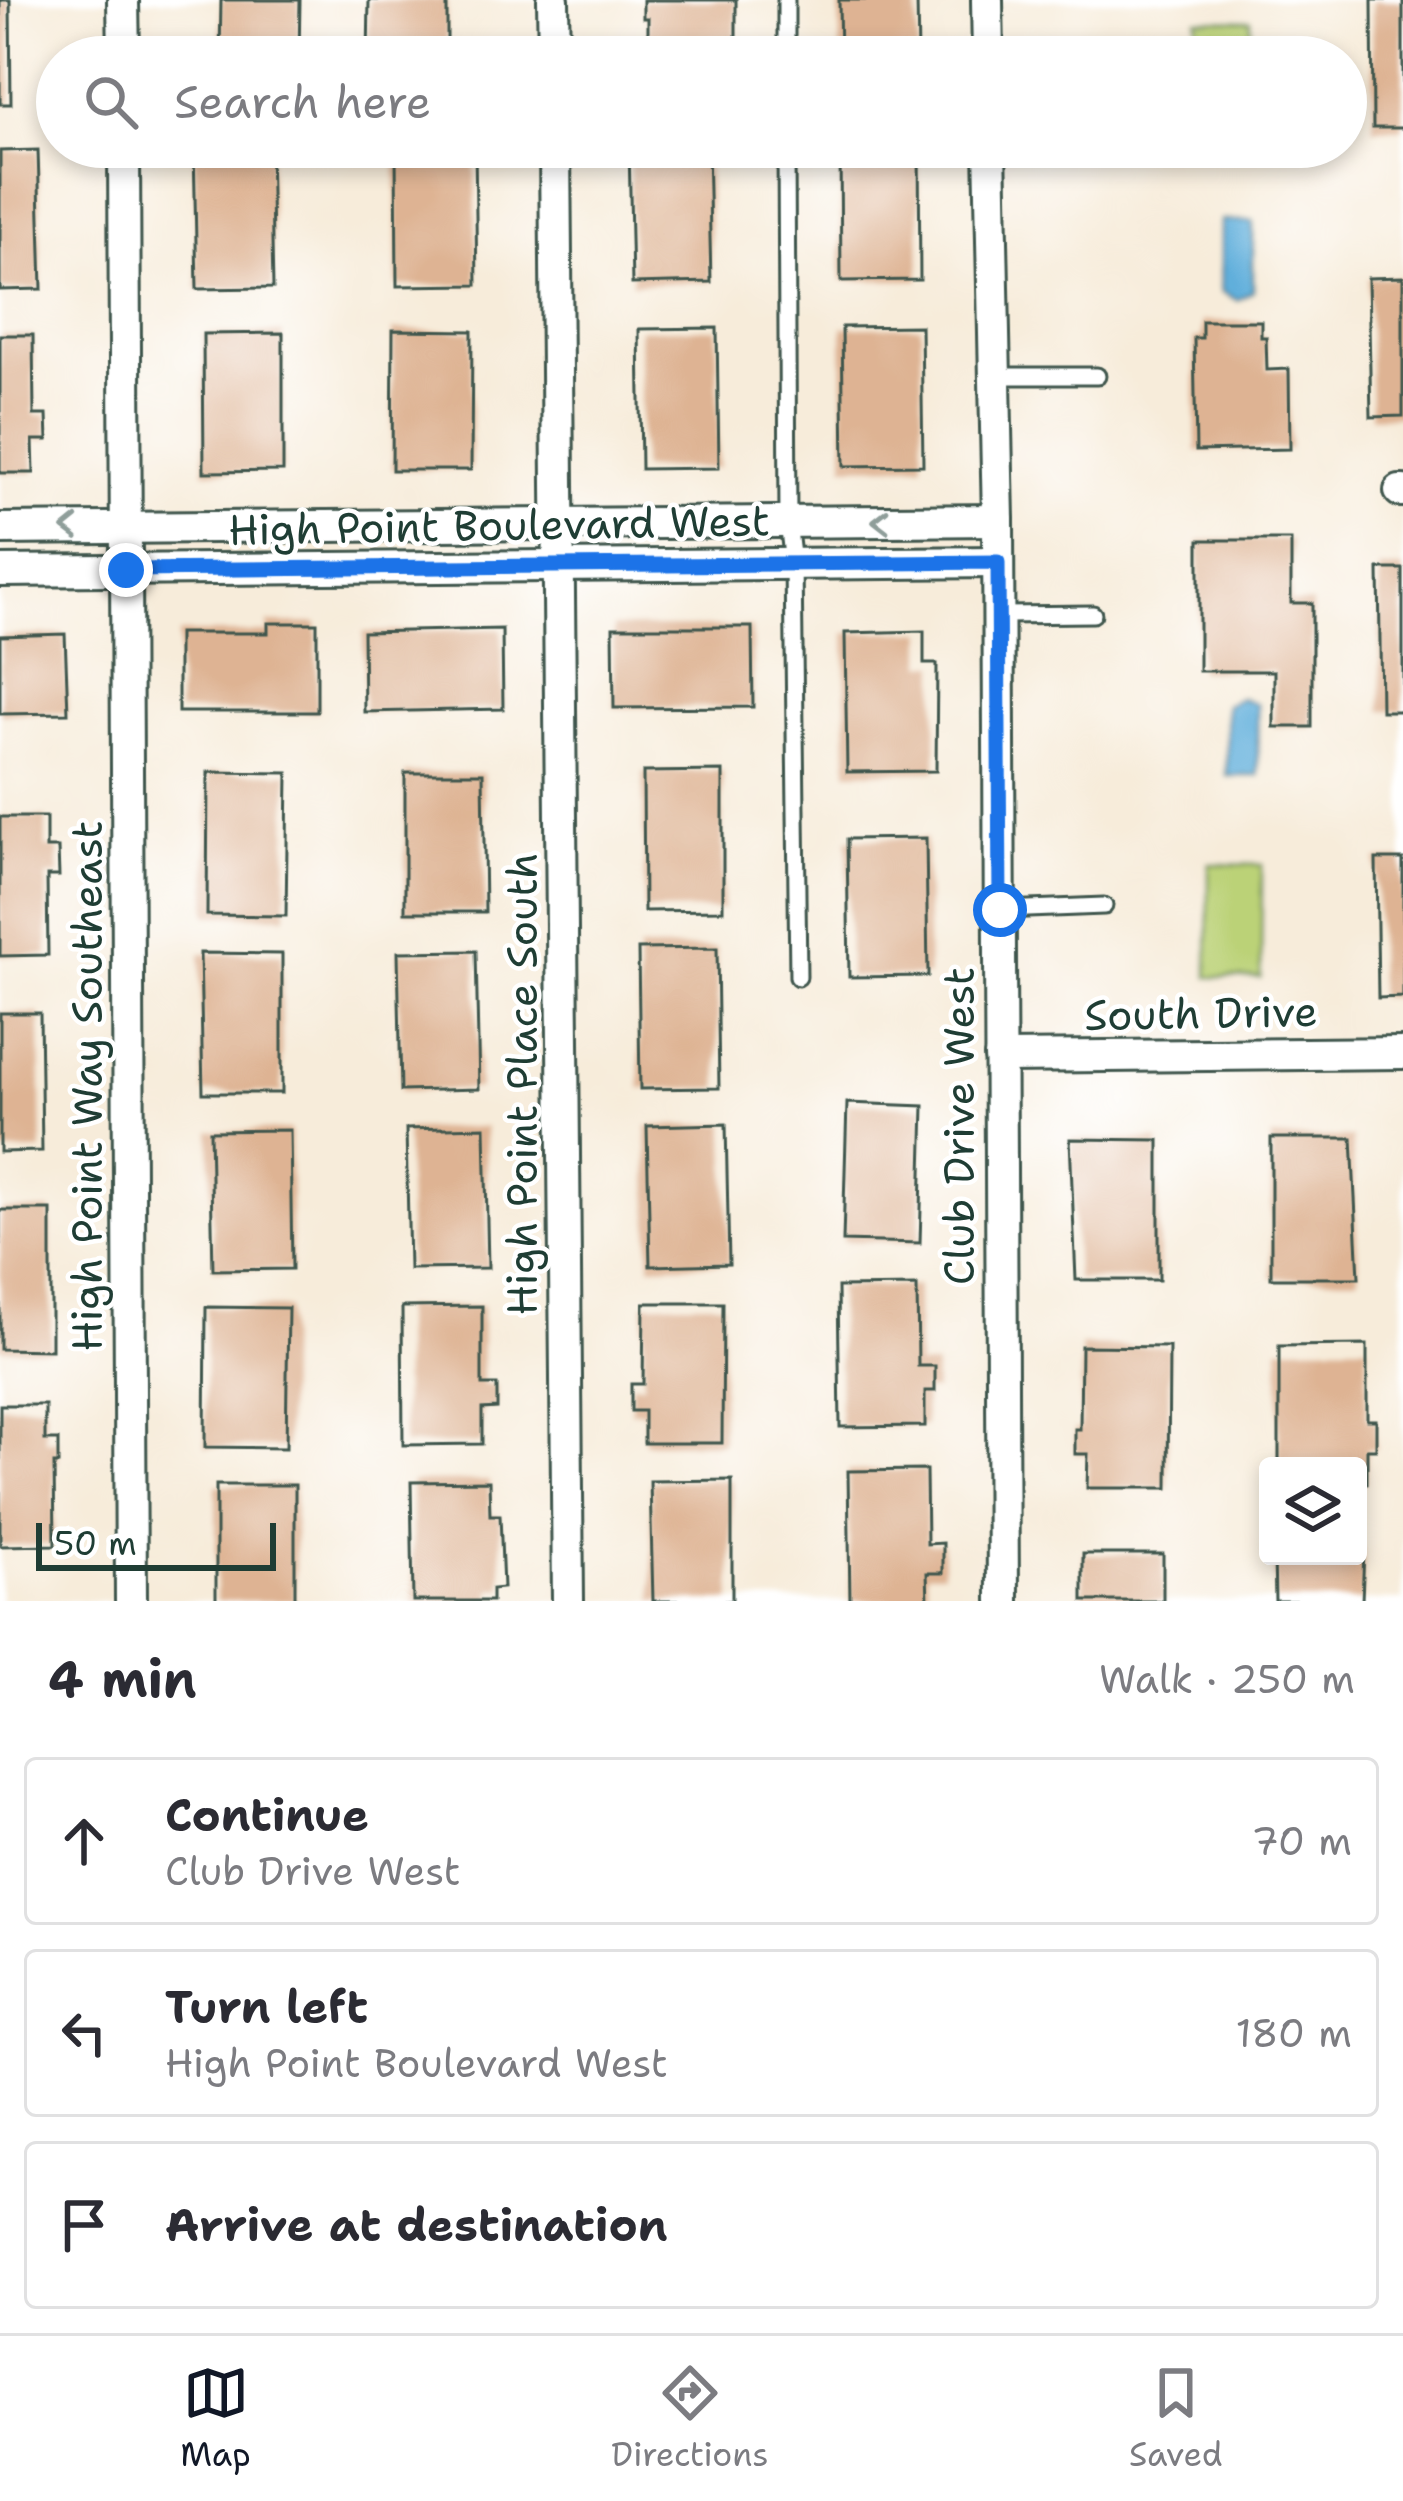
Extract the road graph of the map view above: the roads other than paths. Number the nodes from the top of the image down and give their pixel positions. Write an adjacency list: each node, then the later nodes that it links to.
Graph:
1 (123, 0): 5 (street)
2 (553, 0): 6 (street)
3 (786, 0): 7 (lane)
4 (987, 0): 8 (street)
5 (124, 36)
6 (554, 36)
7 (786, 36)
8 (988, 36)
9 (124, 168): 18 (street, High Point Way Southeast)
10 (555, 168): 17 (street, High Point Place South)
11 (786, 168): 16 (lane)
12 (990, 168): 13 (street, Club Drive West)
13 (994, 376): 14 (lane); 15 (street, Club Drive West)
14 (1097, 376)
15 (998, 520): 16 (street, High Point Boulevard West, one-way to 16); 20 (street, Club Drive West)
16 (788, 522): 17 (street, High Point Boulevard West); 21 (lane)
17 (560, 524): 18 (street, High Point Boulevard West); 22 (street, High Point Place South)
18 (126, 527): 19 (street, High Point Boulevard West, one-way to 19); 23 (street, High Point Way Southeast)
19 (0, 529)
20 (998, 562): 21 (street, High Point Boulevard West); 26 (street, Club Drive West)
21 (793, 564): 22 (street, High Point Boulevard West); 29 (lane)
22 (560, 566): 23 (street, High Point Boulevard West); 33 (street, High Point Place South)
23 (126, 570): 24 (street, High Point Boulevard West); 32 (street, High Point Way Southeast)
24 (0, 571)
25 (1093, 614): 26 (lane)
26 (998, 615): 28 (street, Club Drive West)
27 (1104, 906): 28 (lane)
28 (1000, 910): 31 (street, Club Drive West)
29 (798, 977)
30 (1403, 1053): 31 (street, South Drive)
31 (1000, 1057): 34 (street, Club Drive West)
32 (131, 1601)
33 (568, 1601)
34 (1003, 1601)

